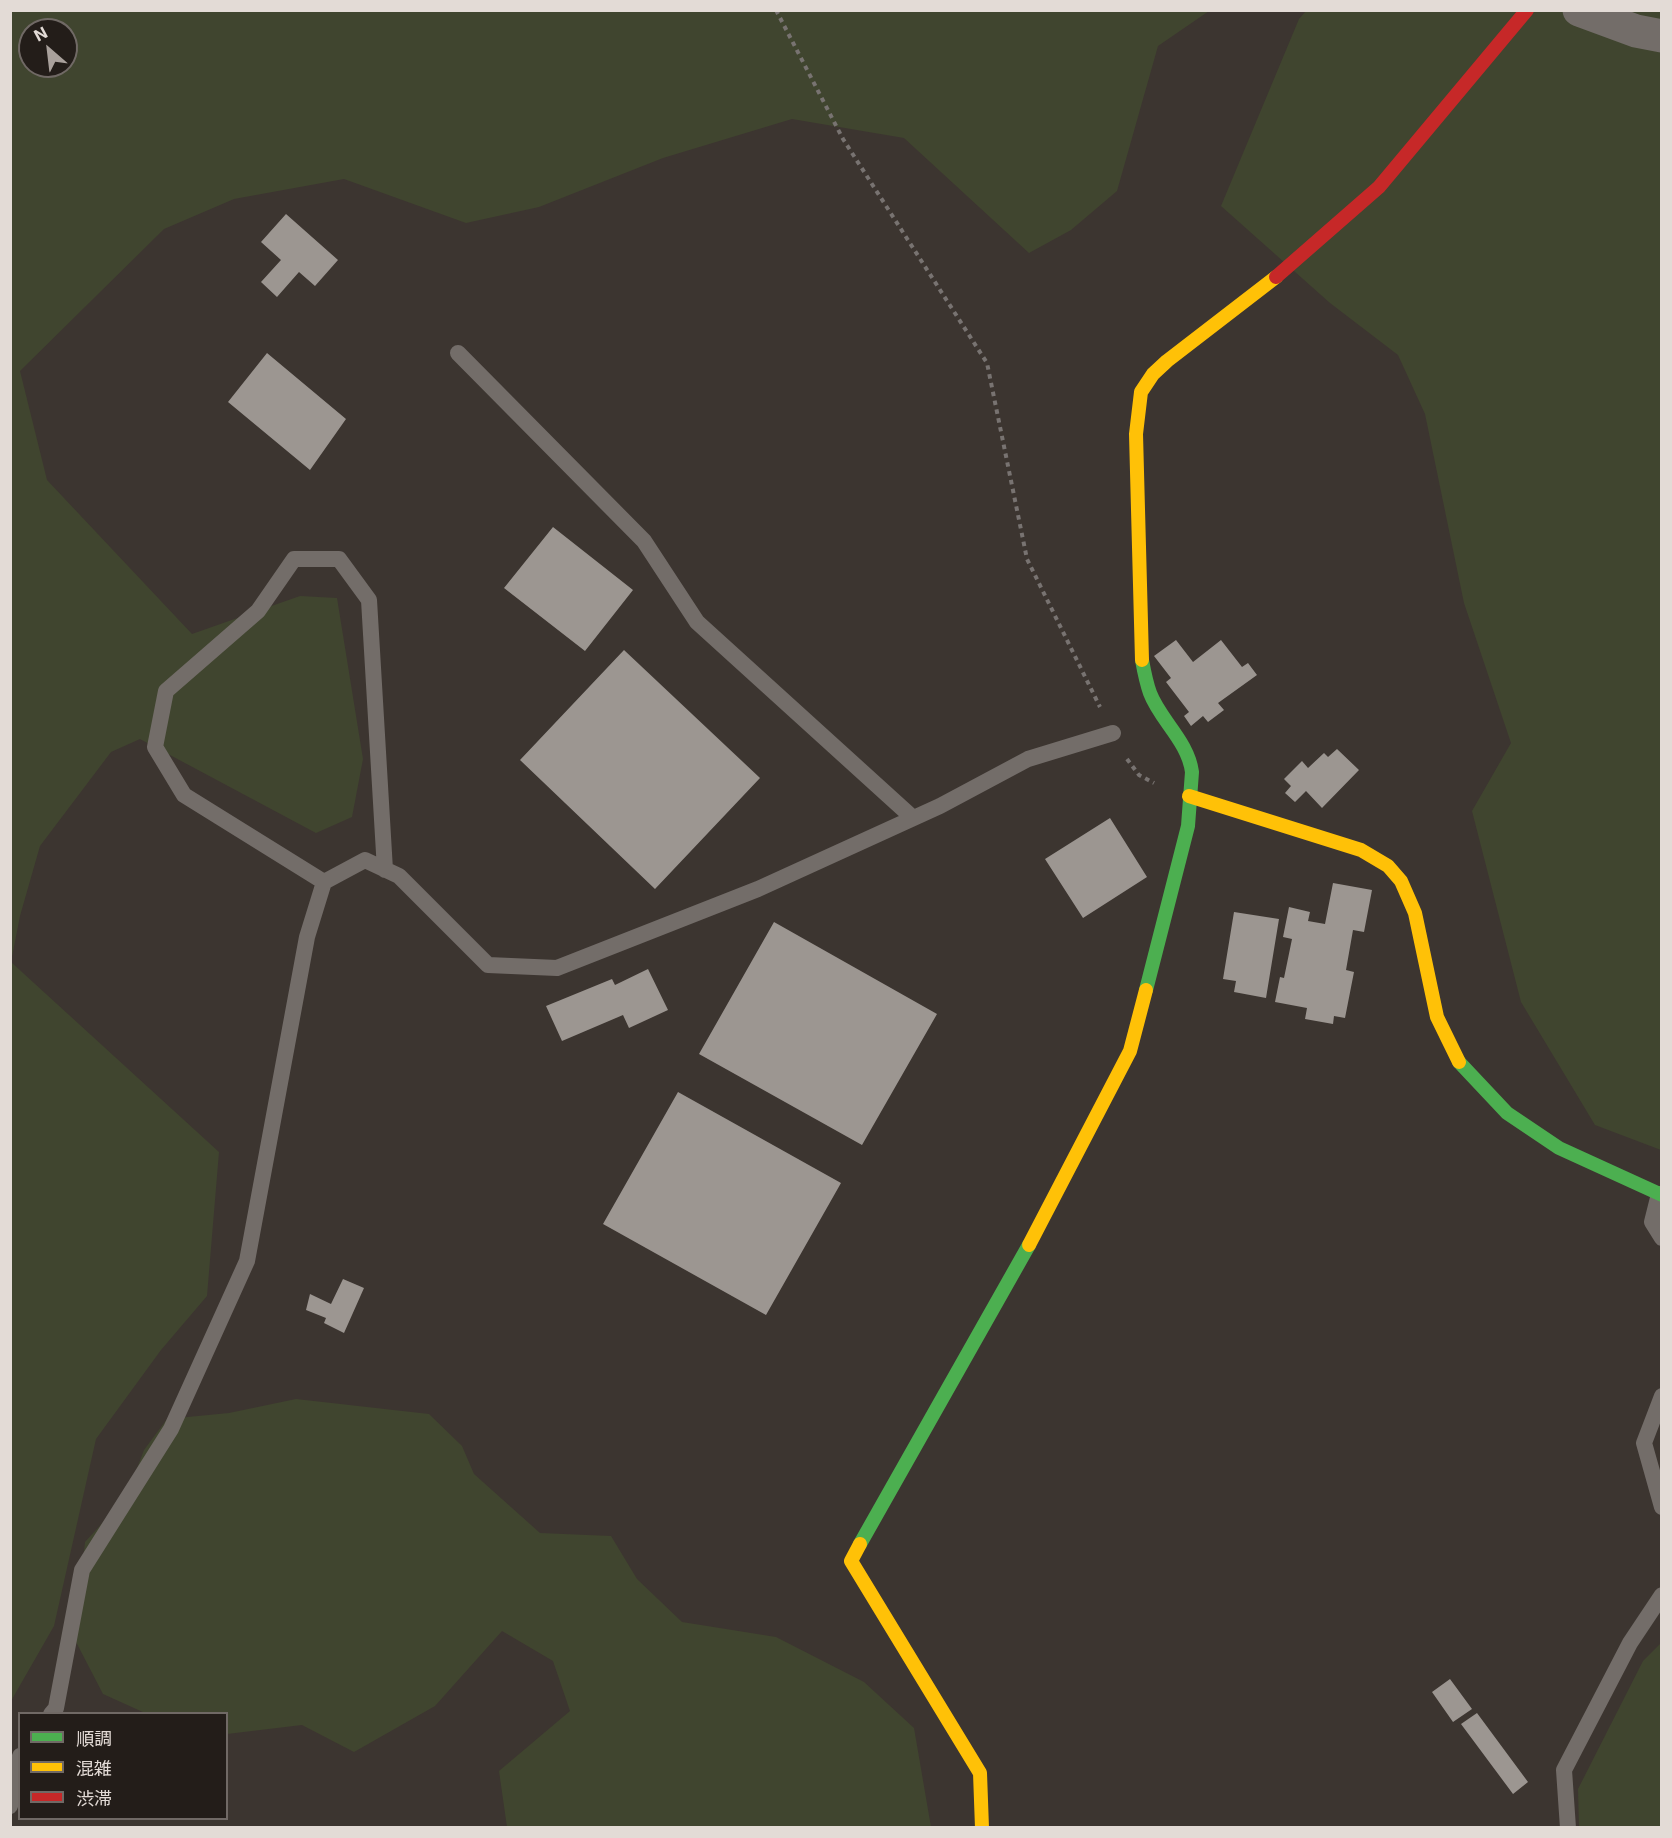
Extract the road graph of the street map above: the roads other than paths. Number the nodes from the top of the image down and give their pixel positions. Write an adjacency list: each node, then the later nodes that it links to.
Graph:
1 (1527, 10): 6 (street)
2 (1579, 10): 3 (street)
3 (1662, 36)
4 (458, 353): 7 (lane)
5 (1113, 733): 7 (lane)
6 (1190, 796): 10 (street); 18 (street)
7 (913, 818): 8 (lane)
8 (385, 870): 9 (lane); 9 (lane)
9 (324, 882): 15 (lane)
10 (1660, 1194): 11 (lane)
11 (1662, 1238)
12 (1662, 1396): 13 (lane)
13 (1662, 1507)
14 (1662, 1595): 19 (lane)
15 (52, 1712)
16 (18, 1766): 17 (lane)
17 (10, 1806)
18 (982, 1827)
19 (1568, 1827)

